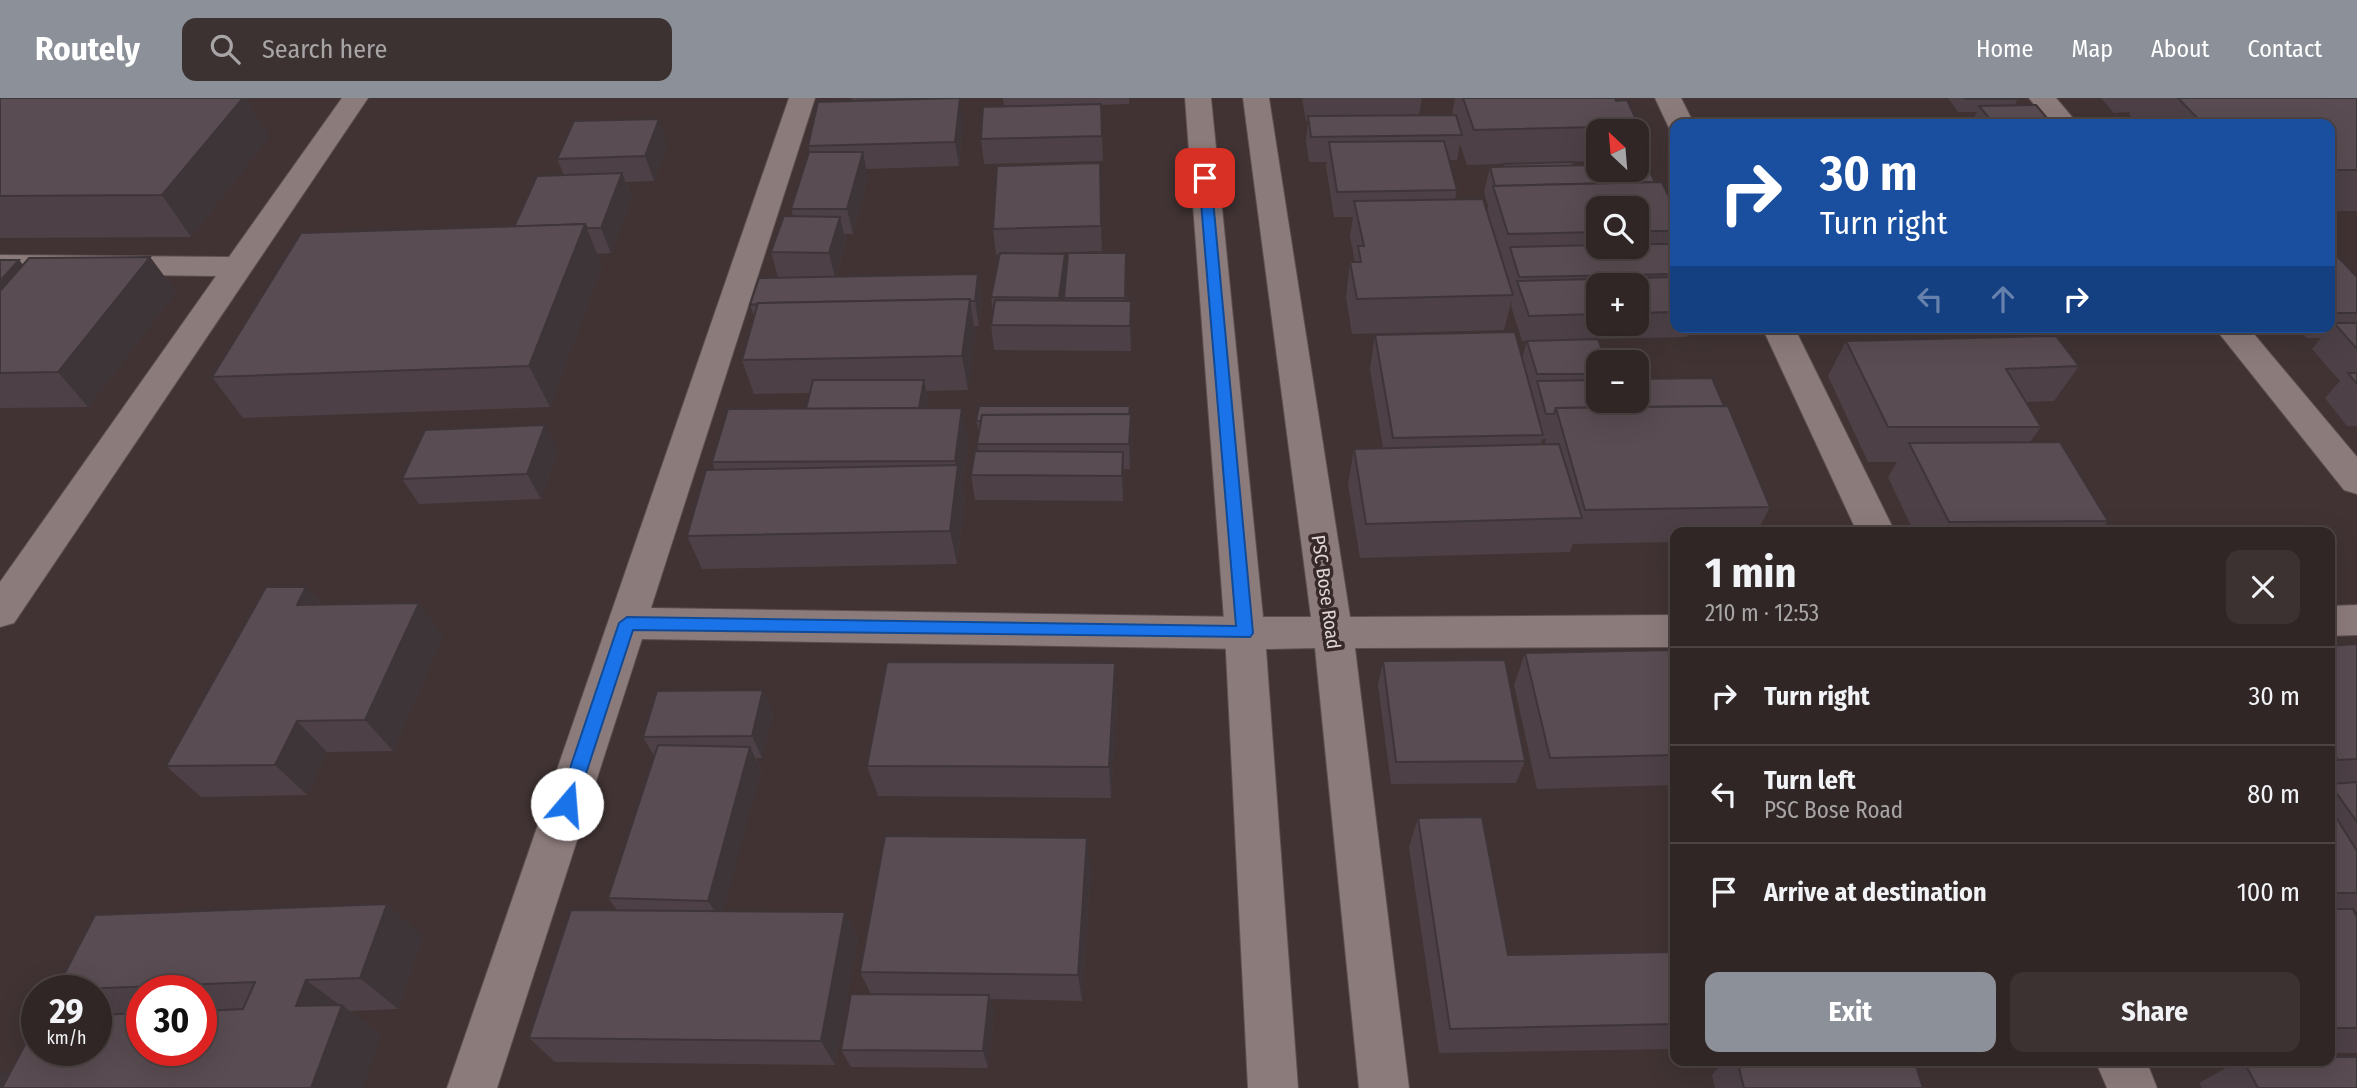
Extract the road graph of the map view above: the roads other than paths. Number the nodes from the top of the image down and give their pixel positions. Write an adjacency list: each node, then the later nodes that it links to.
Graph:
1 (355, 98): 10 (street)
2 (802, 98): 18 (street)
3 (1198, 98): 20 (street)
4 (1256, 98): 21 (street, PSC Bose Road)
5 (1668, 98): 7 (street)
6 (2042, 98): 8 (street)
7 (1678, 119)
8 (2060, 119)
9 (0, 264): 10 (street)
10 (239, 267): 15 (street)
11 (1781, 333): 14 (street)
12 (2235, 333): 13 (street)
13 (2357, 481)
14 (1874, 527)
15 (5, 599)
16 (2357, 620): 17 (street)
17 (2335, 621)
18 (627, 623): 20 (street); 23 (street)
19 (1670, 631): 21 (street)
20 (1245, 633): 21 (street); 24 (street)
21 (1333, 633): 25 (street, PSC Bose Road)
22 (2123, 1066): 26 (street)
23 (472, 1088)
24 (1273, 1088)
25 (1384, 1088)
26 (2132, 1088)

